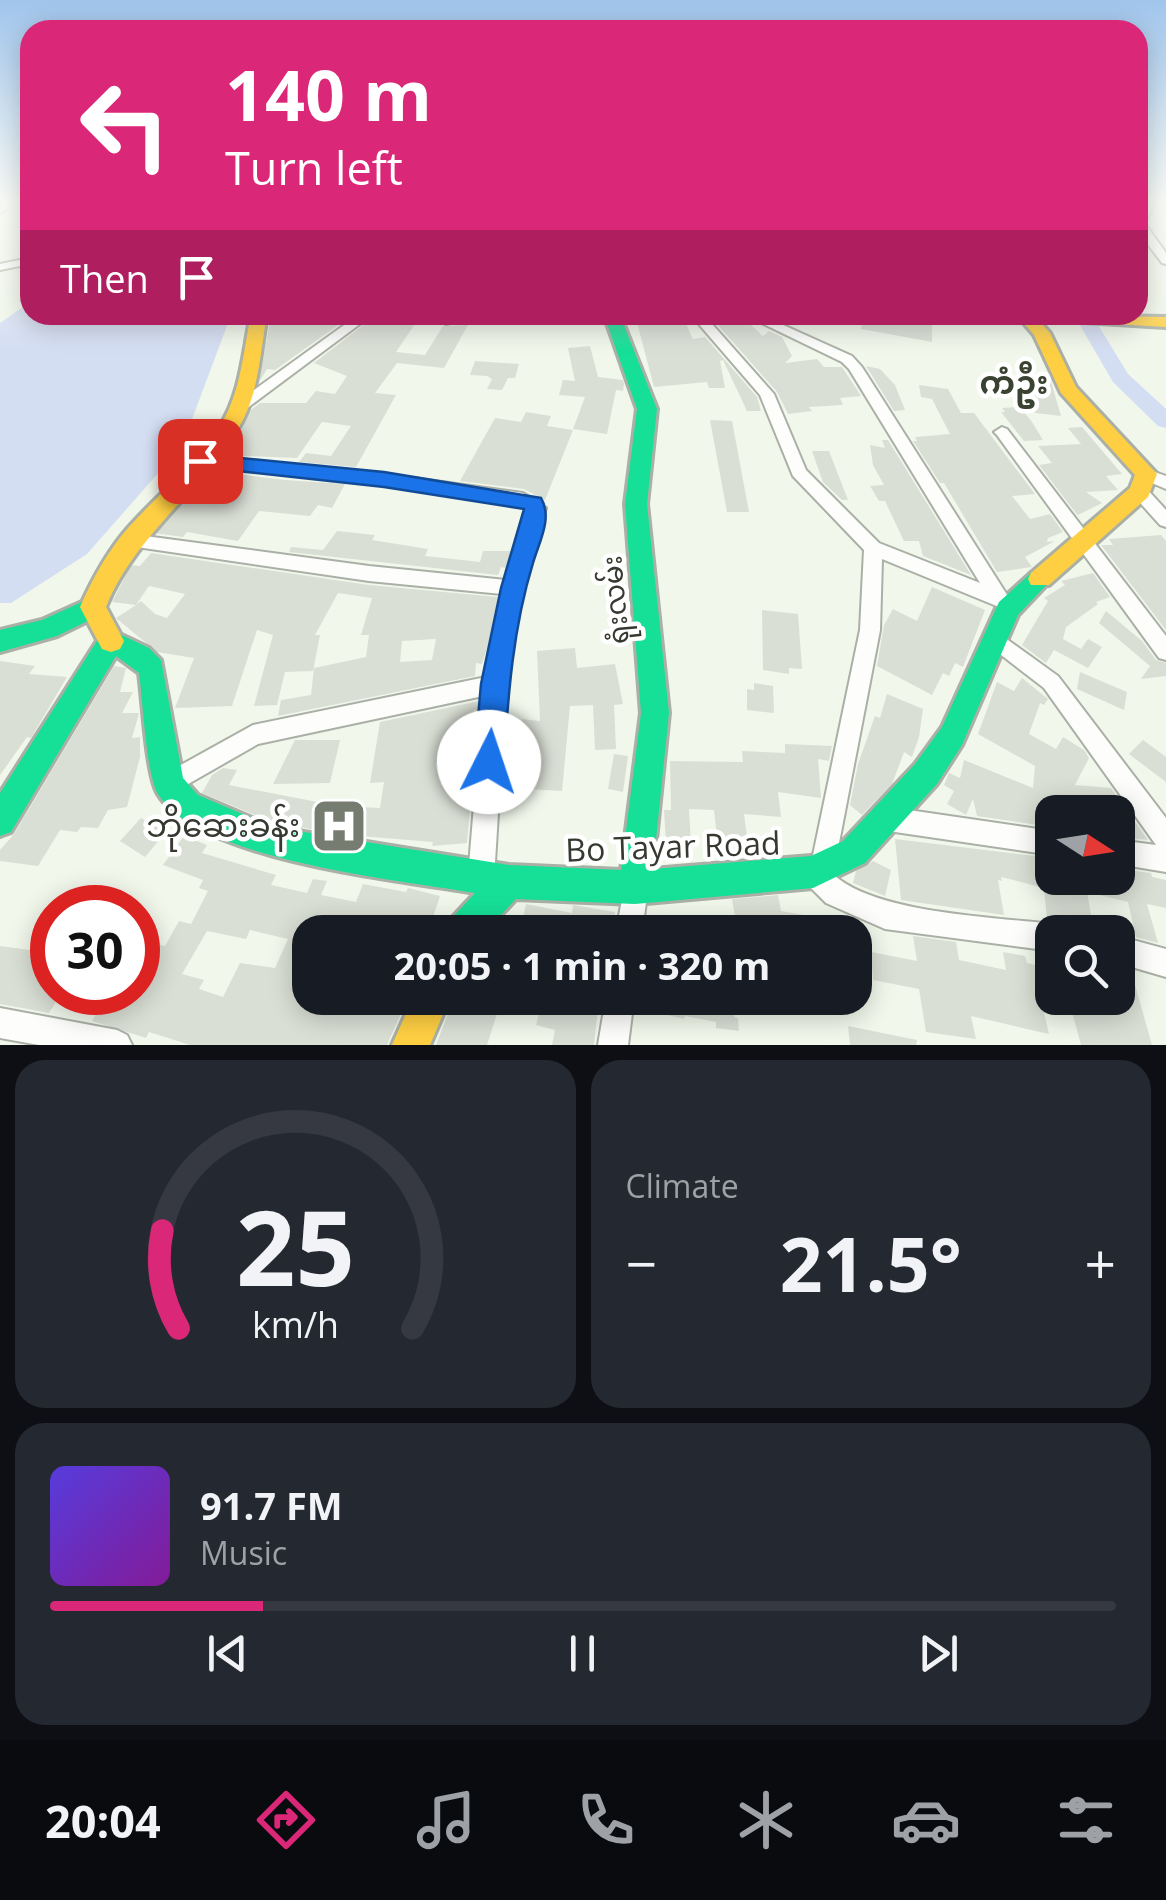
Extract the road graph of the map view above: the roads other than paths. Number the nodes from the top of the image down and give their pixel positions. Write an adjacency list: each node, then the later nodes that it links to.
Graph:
1 (257, 325): 7 (main road)
2 (352, 325): 7 (street)
3 (616, 325): 33 (main road, ရုံးလမ်း)
4 (706, 325): 14 (street)
5 (773, 325): 16 (street)
6 (1035, 325): 10 (main road)
7 (236, 409): 9 (main road)
8 (1002, 432): 13 (street)
9 (200, 461): 12 (main road); 15 (street)
10 (1151, 483): 11 (street); 13 (main road, Bo Tayar Road)
11 (1166, 521)
12 (130, 540): 15 (street); 17 (main road)
13 (1082, 541): 16 (main road, Bo Tayar Road); 21 (street)
14 (873, 548): 16 (street); 30 (street)
15 (513, 588): 22 (street)
16 (1004, 604): 18 (main road, Bo Tayar Road)
17 (93, 607): 19 (main road); 20 (main road)
18 (994, 638): 24 (main road, Bo Tayar Road); 26 (street)
19 (0, 640)
20 (111, 641): 23 (main road); 25 (main road)
21 (1166, 652)
22 (495, 684): 23 (street); 31 (street)
23 (169, 784): 31 (main road, Bo Tayar Road)
24 (888, 819): 27 (street); 30 (main road, Bo Tayar Road)
25 (0, 821)
26 (1166, 838)
27 (1035, 841)
28 (1135, 854): 29 (street)
29 (1166, 859)
30 (818, 869): 33 (main road, Bo Tayar Road); 36 (street)
31 (481, 878): 32 (main road, Bo Tayar Road)
32 (509, 882): 33 (main road, Bo Tayar Road); 34 (main road)
33 (635, 887): 35 (street)
34 (478, 915)
35 (631, 915)
36 (1035, 936)
37 (1135, 955): 38 (street)
38 (1166, 963)
39 (424, 1015): 44 (main road)
40 (617, 1015): 45 (street)
41 (0, 1023): 42 (street)
42 (68, 1041): 43 (street)
43 (117, 1045)
44 (411, 1045)
45 (613, 1045)

